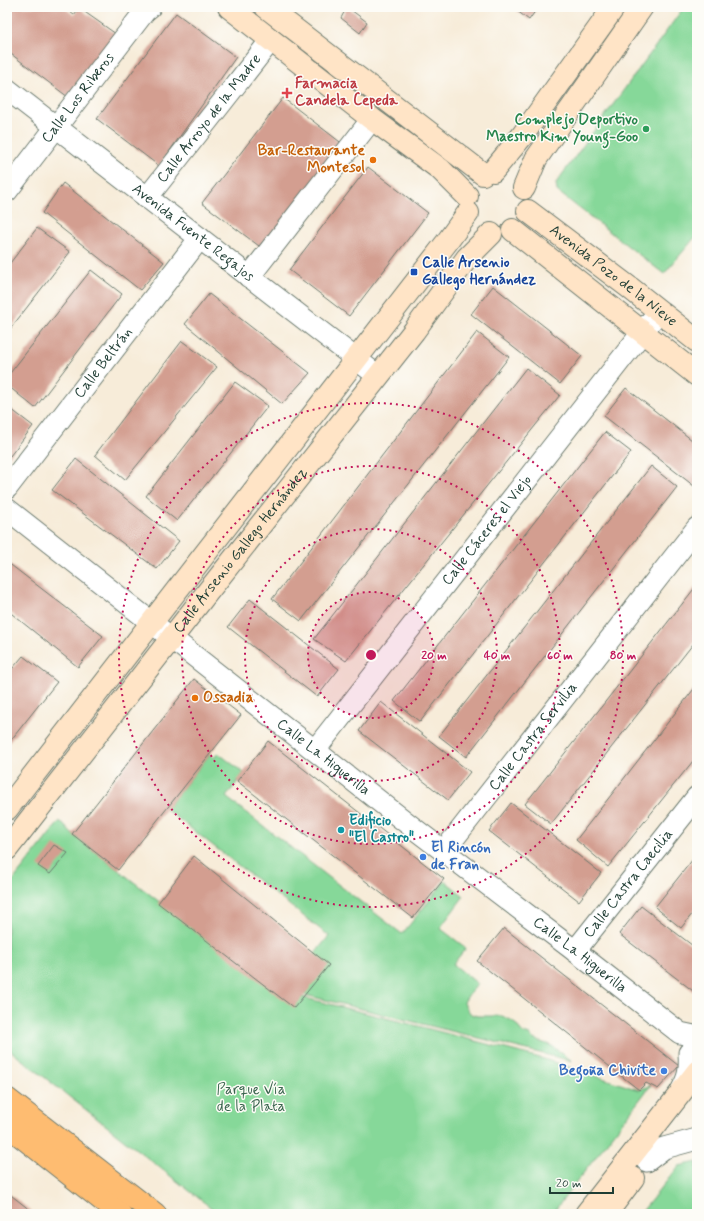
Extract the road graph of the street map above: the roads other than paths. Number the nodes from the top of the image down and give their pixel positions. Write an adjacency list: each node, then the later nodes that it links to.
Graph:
1 (150, 7): 9 (street, Calle Los Riberos)
2 (229, 7): 6 (main road)
3 (266, 7): 10 (main road)
4 (614, 7): 10 (main road)
5 (642, 7): 11 (main road)
6 (271, 40): 8 (main road); 13 (street, Calle Arroyo de la Madre)
7 (7, 89): 9 (street, Avenida Fuente Regajos)
8 (372, 119): 14 (main road); 19 (street)
9 (56, 127): 12 (street, Calle Los Riberos); 13 (street, Avenida Fuente Regajos)
10 (488, 172): 11 (main road); 14 (main road)
11 (524, 188): 15 (main road)
12 (7, 191)
13 (147, 198): 18 (street, Avenida Fuente Regajos)
14 (467, 204): 17 (main road); 23 (main road, Calle Arsenio Gallego Hernández)
15 (528, 211): 16 (main road); 20 (main road, Avenida Pozo de la Nieve)
16 (513, 230): 17 (main road); 21 (main road, Avenida Pozo de la Nieve)
17 (491, 234): 25 (main road, Calle Arsenio Gallego Hernández)
18 (200, 238): 19 (street, Avenida Fuente Regajos); 26 (street, Calle Beltrán)
19 (249, 277): 23 (street, Avenida Fuente Regajos)
20 (659, 312): 21 (street, Calle Cáceres el Viejo); 22 (main road, Avenida Pozo de la Nieve)
21 (643, 333): 24 (main road, Avenida Pozo de la Nieve); 31 (street, Calle Cáceres el Viejo)
22 (697, 341)
23 (356, 359): 25 (street, Avenida Fuente Regajos); 29 (main road, Calle Arsenio Gallego Hernández)
24 (697, 375)
25 (378, 376): 30 (main road, Calle Arsenio Gallego Hernández)
26 (7, 488)
27 (7, 509): 29 (street, Calle La Higuerilla)
28 (697, 528): 35 (street, Calle Castra Servilia)
29 (152, 623): 30 (street, Calle La Higuerilla); 33 (main road, Calle Arsenio Gallego Hernández)
30 (172, 638): 31 (street, Calle La Higuerilla); 34 (main road, Calle Arsenio Gallego Hernández)
31 (315, 750): 35 (street, Calle La Higuerilla)
32 (697, 796): 36 (street, Calle Castra Caecilia)
33 (7, 809)
34 (7, 850)
35 (444, 851): 36 (street, Calle La Higuerilla)
36 (575, 951): 37 (street, Calle La Higuerilla)
37 (693, 1048): 38 (main road)
38 (689, 1094): 42 (main road); 45 (main road)
39 (7, 1099): 44 (main road)
40 (8, 1129): 43 (main road)
41 (697, 1139): 42 (street)
42 (647, 1161): 46 (main road)
43 (120, 1214)
44 (155, 1214)
45 (586, 1214)
46 (606, 1214)

